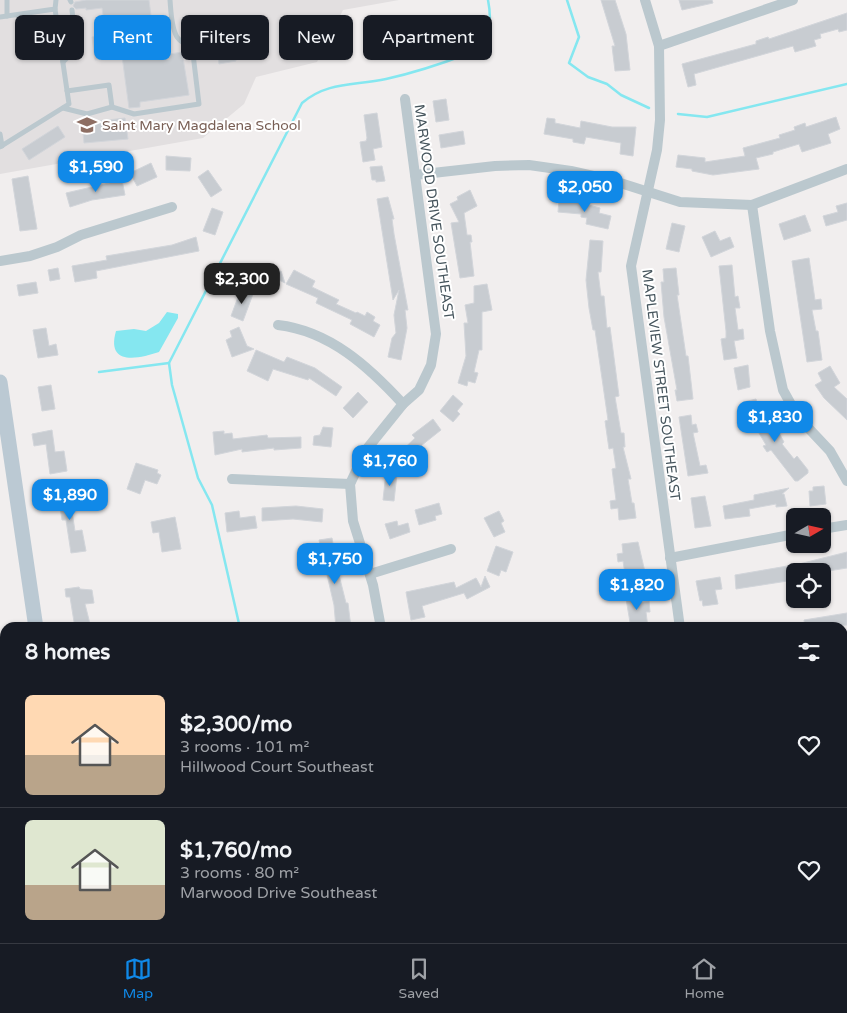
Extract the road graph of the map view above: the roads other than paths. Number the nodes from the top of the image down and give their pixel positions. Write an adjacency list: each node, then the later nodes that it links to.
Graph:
1 (7, 0): 8 (lane)
2 (56, 0): 6 (lane)
3 (170, 0): 14 (lane)
4 (645, 0): 10 (street, MAPLEVIEW STREET SOUTHEAST)
5 (791, 0): 10 (street)
6 (55, 9): 8 (lane); 11 (lane)
7 (72, 10): 11 (lane)
8 (8, 16): 9 (lane)
9 (0, 17)
10 (659, 46): 20 (street, MAPLEVIEW STREET SOUTHEAST)
11 (63, 62): 12 (lane)
12 (67, 91): 14 (lane); 15 (lane)
13 (405, 100): 19 (street, MARWOOD DRIVE SOUTHEAST)
14 (112, 107): 15 (lane)
15 (63, 108): 17 (lane)
16 (0, 134): 17 (lane)
17 (1, 146)
18 (847, 169): 21 (street)
19 (415, 175): 20 (street); 26 (street, MARWOOD DRIVE SOUTHEAST)
20 (646, 192): 21 (street); 34 (street, MAPLEVIEW STREET SOUTHEAST)
21 (752, 205): 28 (street)
22 (172, 207): 23 (street)
23 (0, 261)
24 (278, 326): 26 (street)
25 (0, 382): 36 (main road)
26 (403, 404): 29 (street, MARWOOD DRIVE SOUTHEAST)
27 (232, 479): 29 (street)
28 (847, 481)
29 (350, 484): 35 (street, MARWOOD DRIVE SOUTHEAST)
30 (847, 525): 31 (street)
31 (831, 528)
32 (786, 536): 34 (street)
33 (451, 549): 35 (street)
34 (670, 558): 38 (street, MAPLEVIEW STREET SOUTHEAST)
35 (370, 574): 37 (street, MARWOOD DRIVE SOUTHEAST)
36 (35, 622)
37 (380, 622)
38 (679, 622)

